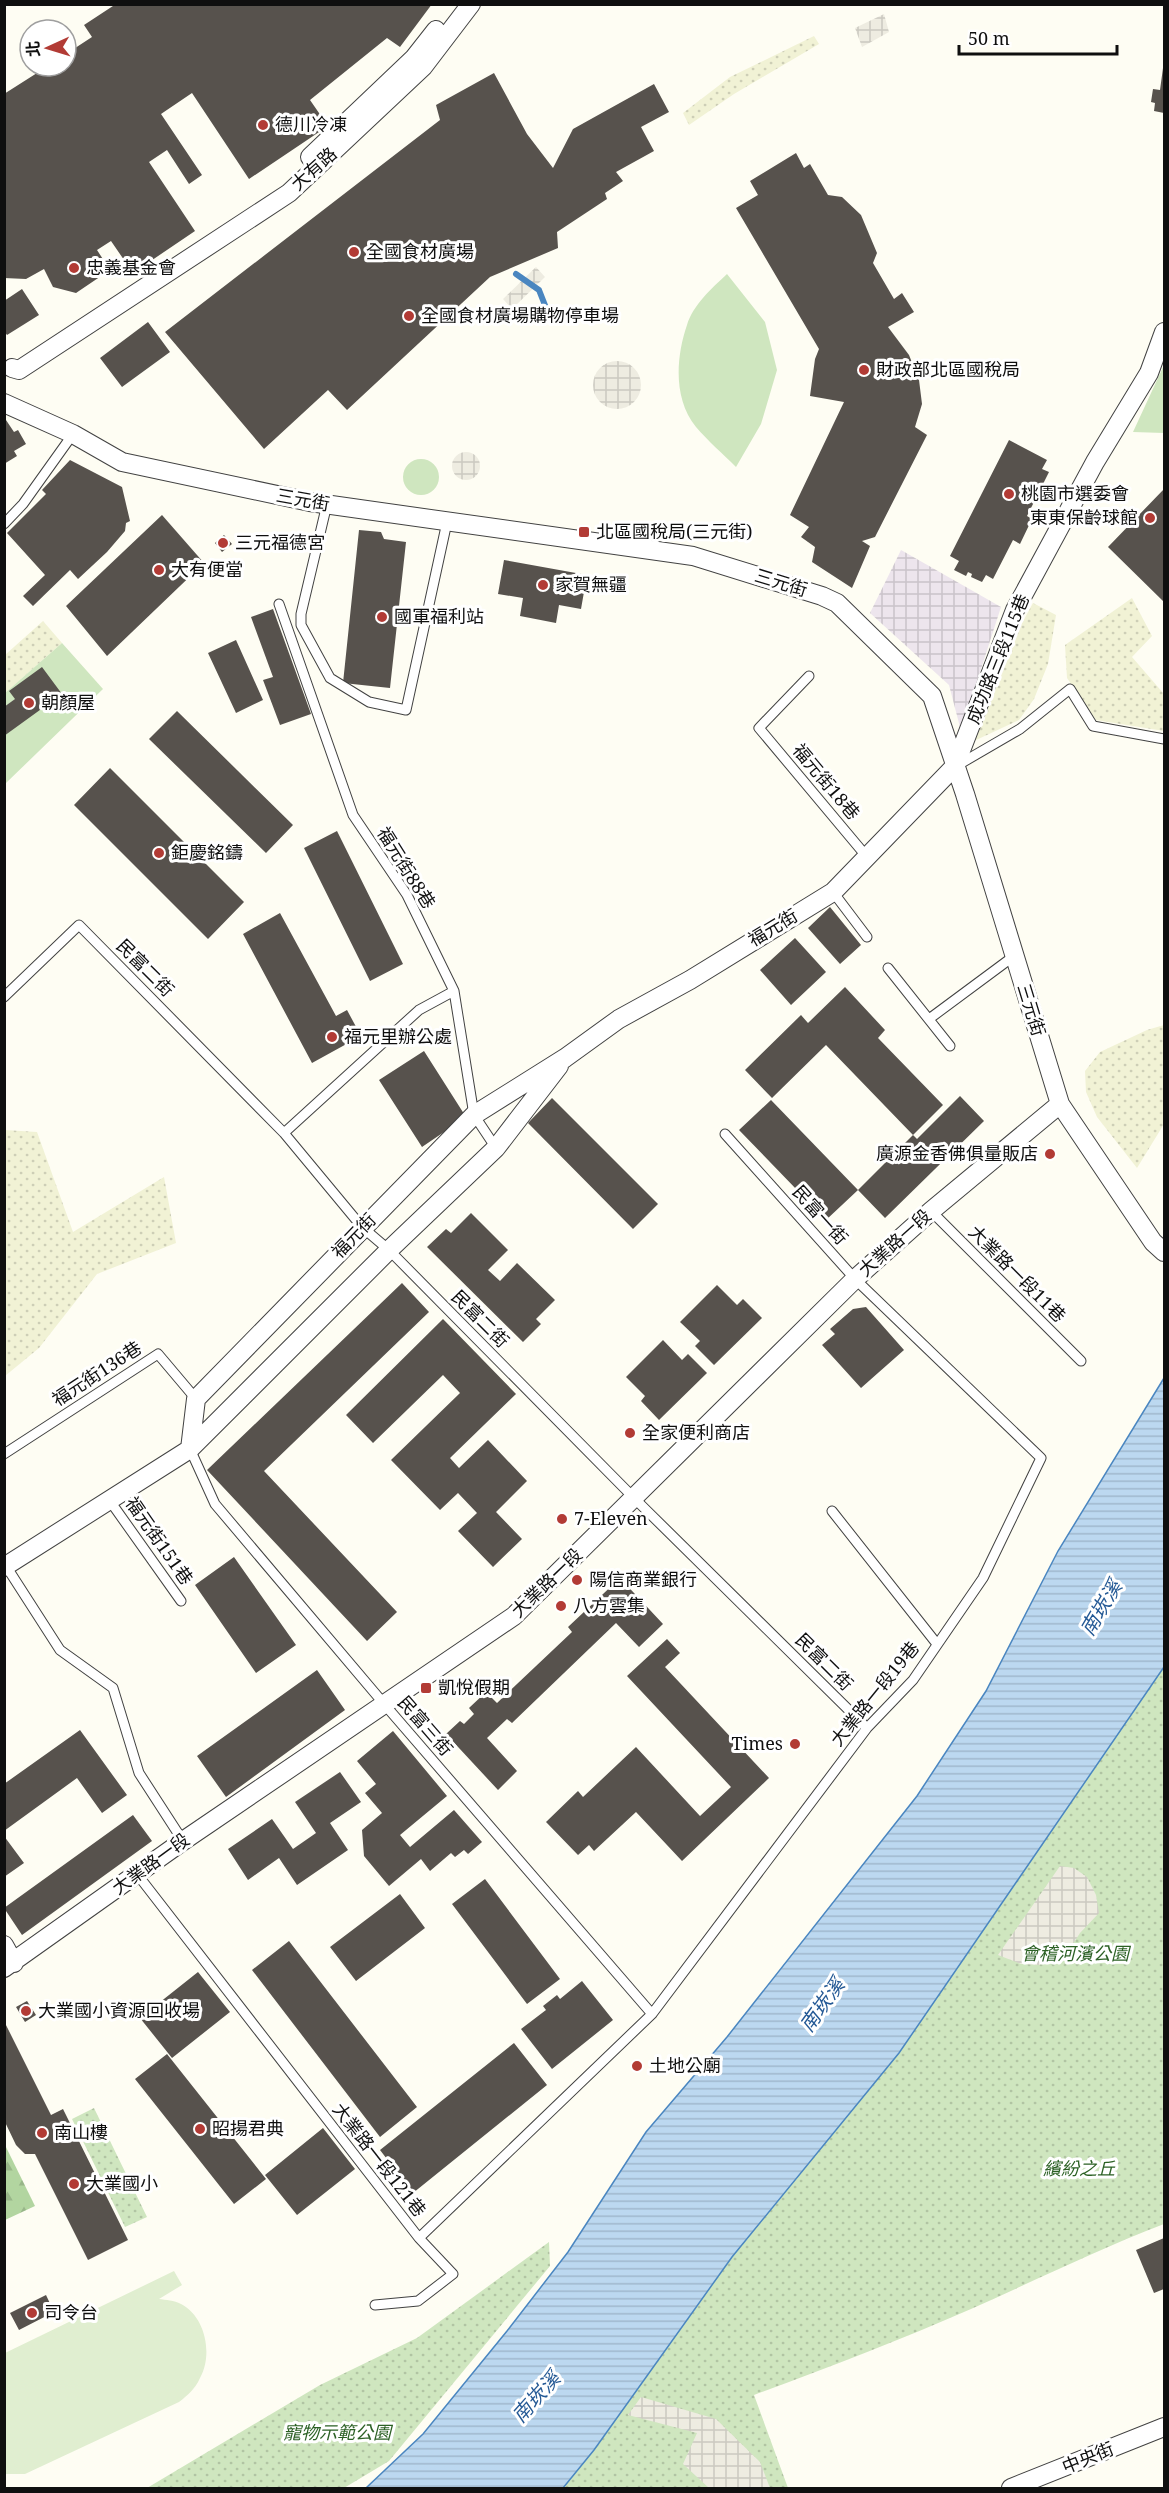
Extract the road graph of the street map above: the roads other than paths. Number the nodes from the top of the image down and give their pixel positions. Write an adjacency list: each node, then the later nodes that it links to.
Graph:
1 (455, 4): 3 (street, 大有路)
2 (471, 4): 3 (street, 大有路)
3 (128, 293): 6 (street)
4 (1164, 332): 5 (street, 成功路三段115巷)
5 (1160, 356): 17 (street, 成功路三段115巷)
6 (8, 370)
7 (4, 404): 8 (street, 三元街)
8 (73, 434): 9 (street, 三元街); 11 (lane)
9 (327, 504): 10 (street, 三元街); 13 (lane)
10 (447, 522): 13 (lane); 17 (street, 三元街)
11 (4, 524)
12 (279, 604): 14 (lane, 福元街88巷)
13 (301, 625): 14 (lane)
14 (288, 630): 23 (lane, 福元街88巷)
15 (809, 676): 18 (lane, 福元街18巷)
16 (1164, 739): 17 (lane)
17 (956, 766): 18 (street, 福元街); 21 (street, 三元街)
18 (867, 856): 19 (street, 福元街)
19 (833, 892): 20 (lane); 27 (street, 福元街)
20 (867, 937)
21 (1014, 956): 25 (lane); 28 (street, 三元街)
22 (888, 968): 25 (lane)
23 (454, 991): 29 (lane, 福元街88巷); 30 (lane)
24 (4, 997): 30 (lane, 民富二街)
25 (929, 1019): 26 (lane)
26 (950, 1046)
27 (565, 1058): 29 (street, 福元街); 32 (street, 福元街)
28 (1060, 1104): 33 (street, 大業路一段); 36 (street, 三元街)
29 (474, 1115): 32 (lane, 福元街88巷); 34 (street, 福元街)
30 (284, 1133): 34 (lane, 民富二街)
31 (725, 1134): 37 (lane, 民富一街)
32 (496, 1148): 35 (street, 福元街)
33 (931, 1211): 37 (street, 大業路一段); 38 (lane, 大業路一段11巷)
34 (362, 1227): 35 (lane, 民富二街); 40 (street, 福元街)
35 (389, 1250): 41 (street, 福元街); 43 (lane, 民富二街)
36 (1164, 1252)
37 (855, 1279): 39 (lane, 民富一街); 43 (street, 大業路一段)
38 (1081, 1361)
39 (946, 1366): 48 (lane, 大業路一段19巷)
40 (196, 1399): 41 (street); 42 (lane, 福元街136巷)
41 (190, 1449): 44 (street, 福元街); 49 (lane, 民富三街)
42 (4, 1454)
43 (634, 1498): 49 (street, 大業路一段); 50 (lane, 民富二街)
44 (110, 1501): 46 (street, 福元街); 47 (lane, 福元街151巷)
45 (832, 1511): 48 (lane)
46 (5, 1567): 51 (lane)
47 (181, 1601)
48 (937, 1644): 50 (lane, 大業路一段19巷)
49 (385, 1705): 51 (street, 大業路一段); 55 (lane, 民富三街)
50 (867, 1728): 55 (lane, 大業路一段19巷)
51 (183, 1841): 52 (street, 大業路一段)
52 (137, 1874): 54 (street, 大業路一段); 56 (lane, 大業路一段121巷)
53 (4, 1945): 54 (street)
54 (9, 1965)
55 (652, 2014): 56 (lane, 大業路一段121巷)
56 (419, 2238): 57 (lane)
57 (375, 2305)
58 (1164, 2427): 59 (street, 中央街)
59 (1011, 2488)

